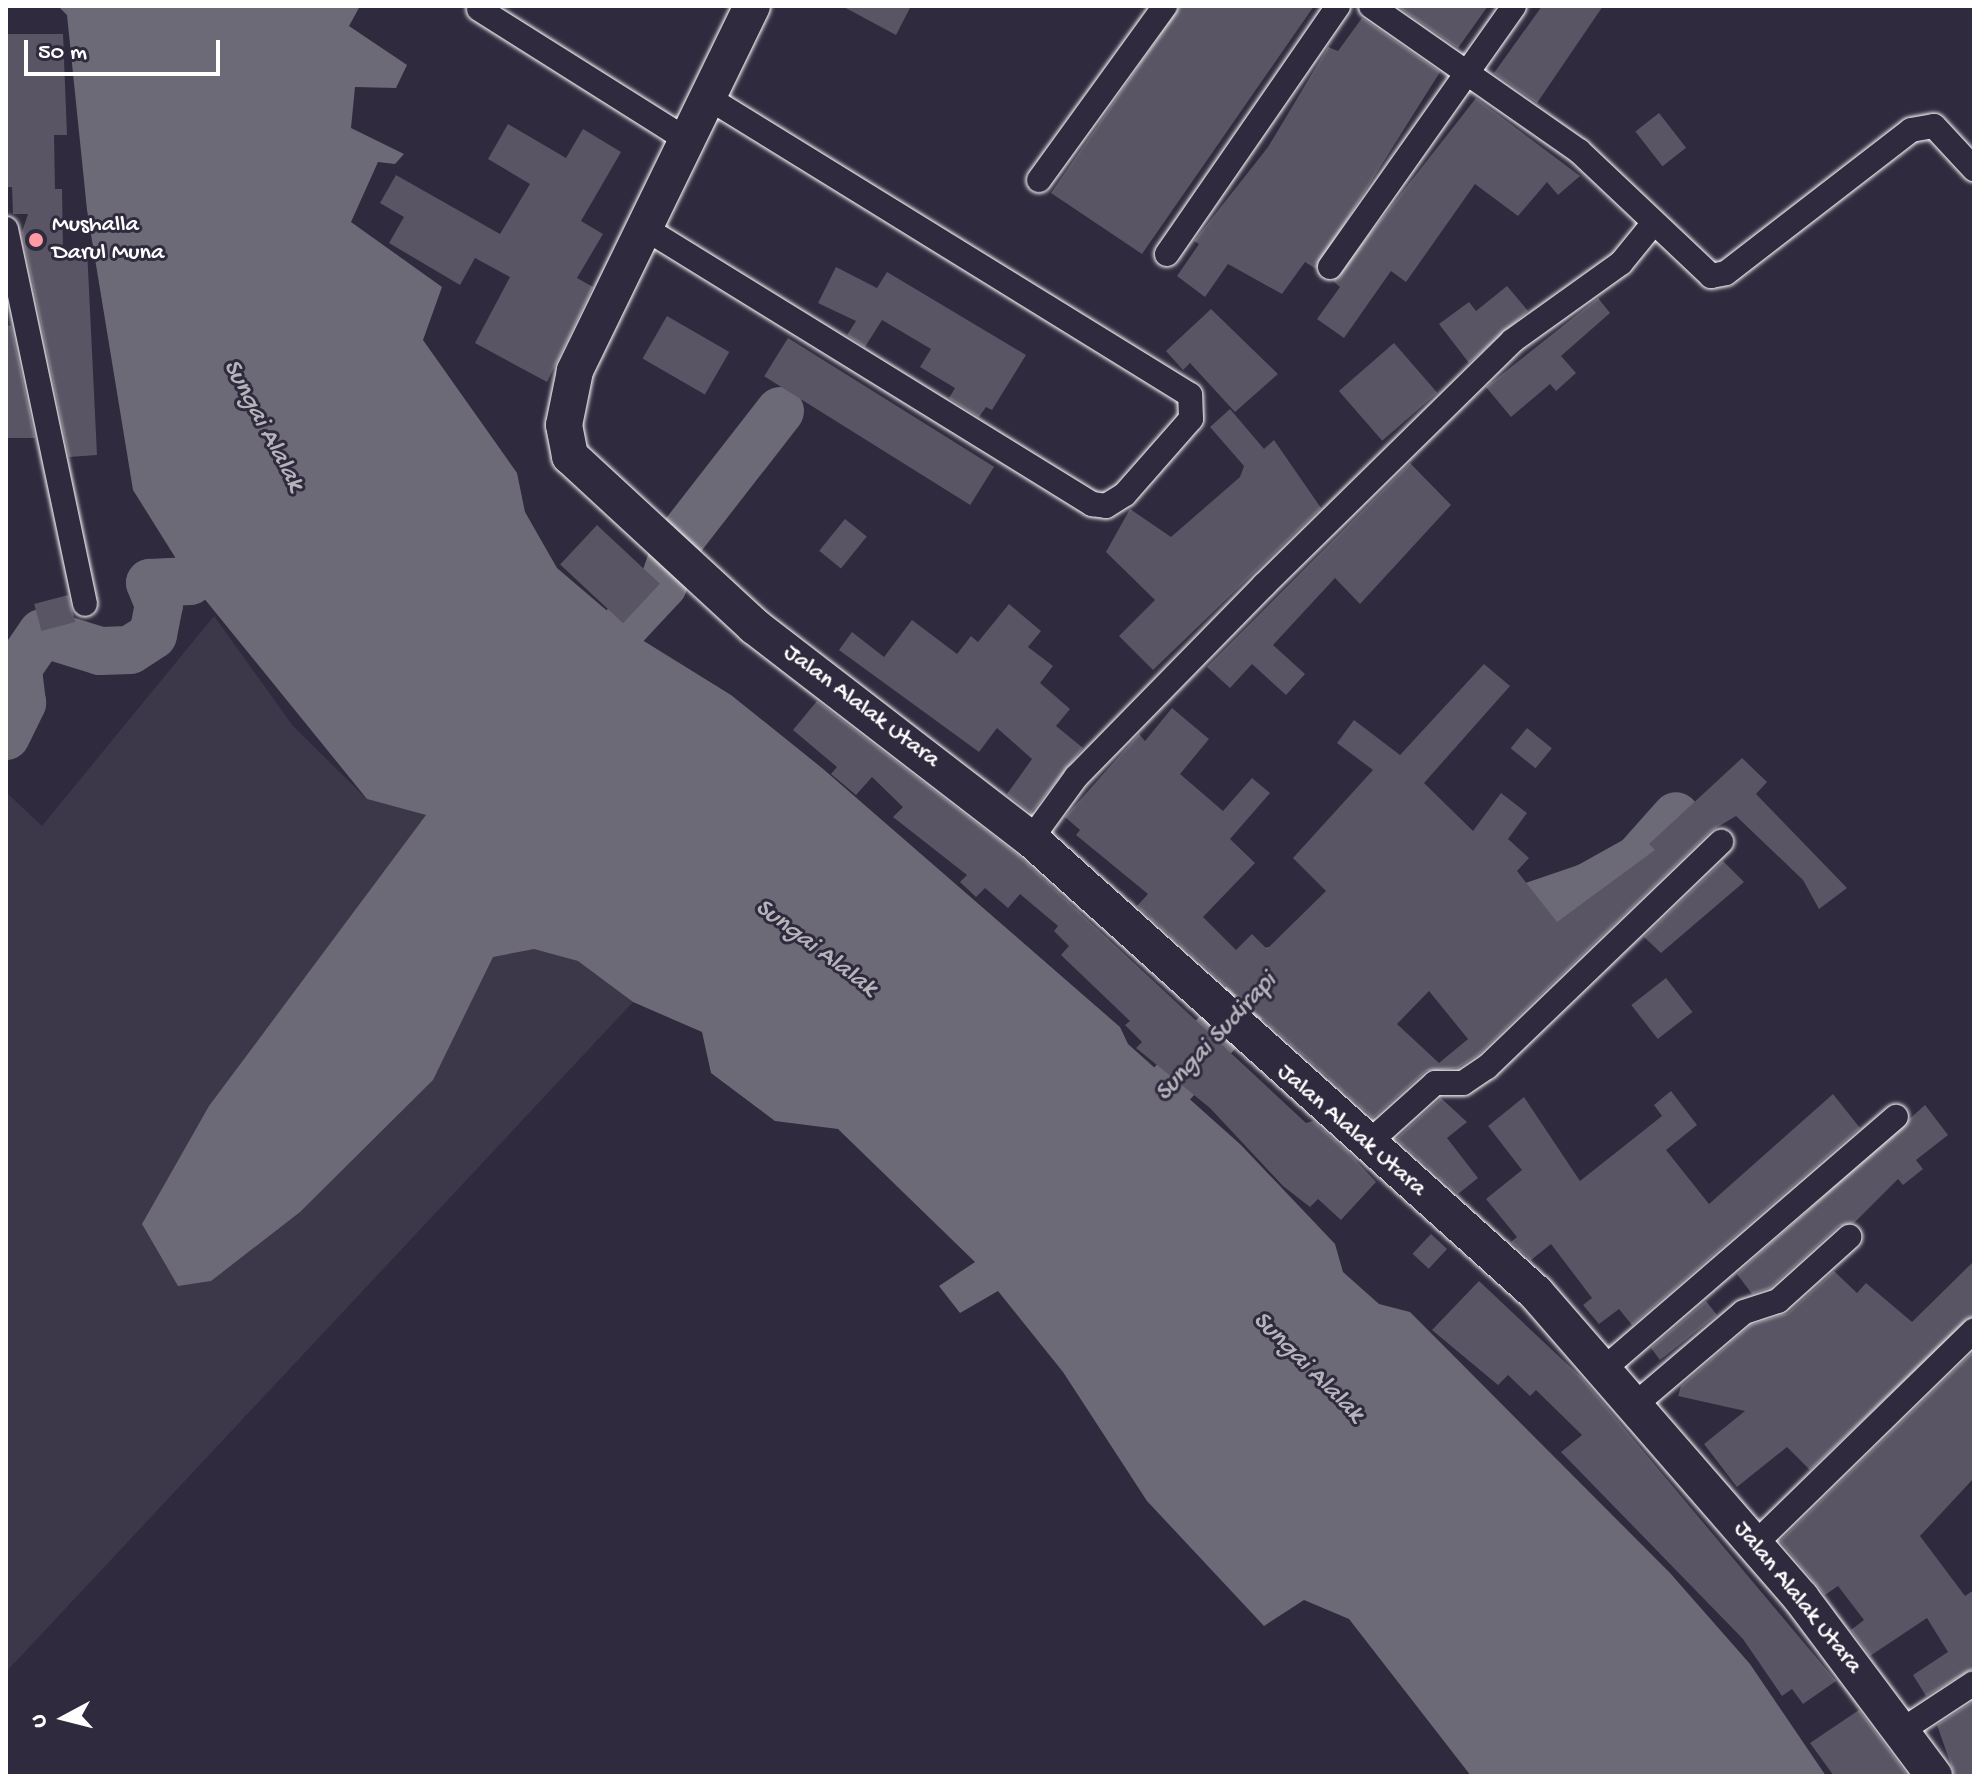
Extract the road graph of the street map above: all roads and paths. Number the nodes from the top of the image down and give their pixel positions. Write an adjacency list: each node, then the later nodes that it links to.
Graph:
1 (752, 6): 8 (main road, Jalan Alalak Utara)
2 (1165, 6): 11 (street)
3 (1338, 6): 15 (street)
4 (1371, 6): 7 (street)
5 (1514, 6): 7 (street)
6 (479, 9): 9 (street)
7 (1474, 72): 12 (street); 16 (street)
8 (707, 97): 9 (main road, Jalan Alalak Utara); 13 (street)
9 (687, 140): 13 (main road, Jalan Alalak Utara)
10 (1974, 169): 12 (street)
11 (1039, 180)
12 (1652, 225): 18 (street)
13 (643, 227): 18 (main road, Jalan Alalak Utara)
14 (6, 229): 17 (street)
15 (1167, 254)
16 (1330, 267)
17 (85, 604)
18 (1031, 839): 21 (main road, Jalan Alalak Utara)
19 (1721, 842): 21 (street)
20 (1896, 1117): 24 (street)
21 (1365, 1146): 24 (main road, Jalan Alalak Utara)
22 (1849, 1237): 25 (street)
23 (1974, 1330): 26 (street)
24 (1606, 1367): 25 (main road, Jalan Alalak Utara)
25 (1637, 1403): 26 (main road, Jalan Alalak Utara)
26 (1755, 1544): 28 (main road, Jalan Alalak Utara)
27 (1974, 1683): 28 (street)
28 (1901, 1731): 29 (main road, Jalan Alalak Utara)
29 (1934, 1776)

